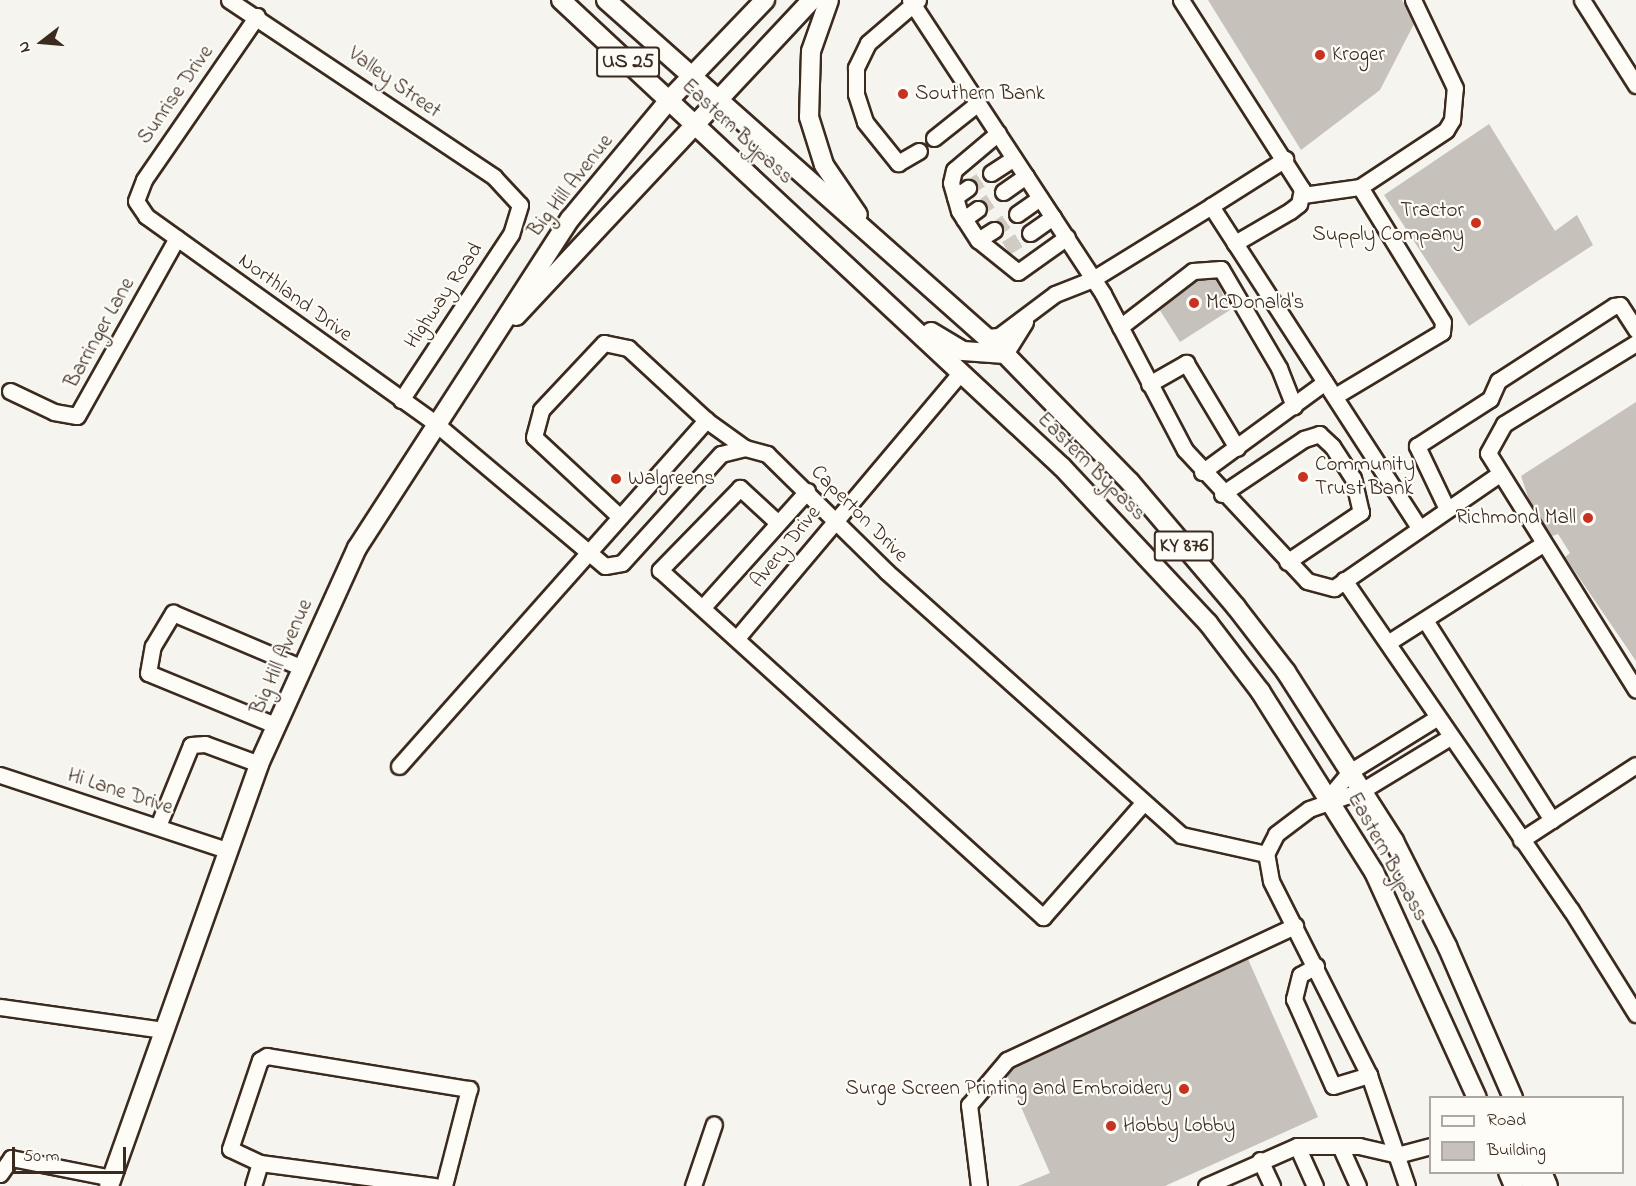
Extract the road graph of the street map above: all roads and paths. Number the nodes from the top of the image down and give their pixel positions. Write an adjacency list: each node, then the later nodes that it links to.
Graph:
1 (229, 0): 11 (street, Valley Street)
2 (561, 0): 14 (main road, Eastern Bypass / US 25)
3 (606, 0): 12 (main road, Eastern Bypass / KY 876)
4 (765, 0): 12 (main road, Big Hill Avenue)
5 (812, 0): 15 (main road, Big Hill Avenue)
6 (829, 0): 38 (main road)
7 (1181, 0): 22 (street)
8 (1413, 0): 25 (street)
9 (1582, 0): 13 (street)
10 (913, 2): 16 (street); 20 (street)
11 (256, 16): 29 (street, Sunrise Drive); 32 (street, Valley Street)
12 (690, 78): 14 (main road, Big Hill Avenue); 15 (main road, Eastern Bypass / KY 876)
13 (1636, 85)
14 (669, 100): 17 (main road, Eastern Bypass / US 25); 48 (main road, Big Hill Avenue)
15 (717, 102): 17 (main road, Big Hill Avenue); 38 (main road, Eastern Bypass / KY 876)
16 (978, 103): 18 (street); 19 (street)
17 (695, 123): 44 (main road, Eastern Bypass / KY 876); 48 (main road, Big Hill Avenue)
18 (998, 133): 21 (street); 35 (street)
19 (934, 138)
20 (919, 151)
21 (1014, 158): 23 (street); 24 (street)
22 (1285, 159): 27 (street); 30 (street)
23 (991, 173)
24 (1026, 176): 26 (street); 28 (street)
25 (1360, 187): 27 (street); 56 (street)
26 (1003, 192)
27 (1303, 195): 42 (street)
28 (1040, 198): 33 (street); 34 (street)
29 (136, 201): 40 (street, Northland Drive)
30 (1211, 206): 42 (street); 43 (street)
31 (978, 209): 35 (street)
32 (520, 214): 57 (street, Highway Road)
33 (1017, 214)
34 (1053, 217): 37 (street); 39 (street)
35 (964, 219): 41 (street)
36 (994, 230): 41 (street)
37 (1030, 233)
38 (871, 234): 49 (main road, Eastern Bypass / KY 876)
39 (1067, 237): 41 (street); 43 (street)
40 (177, 238): 55 (street, Barringer Lane); 57 (street, Northland Drive)
41 (978, 240)
42 (1234, 243): 53 (street)
43 (1093, 279): 45 (street); 46 (street)
44 (869, 286): 51 (main road); 52 (main road, Eastern Bypass / KY 876)
45 (1030, 315): 49 (street); 51 (street)
46 (1120, 327): 54 (street); 58 (street)
47 (1636, 330): 67 (street)
48 (500, 332): 60 (main road, Big Hill Avenue)
49 (986, 337): 51 (main road, Eastern Bypass / KY 876)
50 (1636, 343): 64 (street)
51 (1005, 354): 88 (main road, Eastern Bypass / KY 876)
52 (961, 372): 69 (street, Avery Drive); 91 (main road, Eastern Bypass / KY 876)
53 (1325, 382): 56 (street); 58 (street)
54 (1149, 384): 62 (street); 63 (street)
55 (10, 391)
56 (1335, 396): 71 (street)
57 (401, 400): 60 (street, Northland Drive)
58 (1294, 406): 62 (street)
59 (706, 420): 61 (street, Caperton Drive); 68 (street); 68 (street, Caperton Drive)
60 (435, 423): 73 (street); 80 (main road, Big Hill Avenue)
61 (745, 448): 65 (street, Caperton Drive); 73 (street)
62 (1237, 448): 63 (street)
63 (1202, 471): 66 (street)
64 (1498, 475): 67 (street); 72 (street)
65 (807, 490): 69 (street, Caperton Drive); 70 (street)
66 (1222, 494): 74 (street); 74 (street)
67 (1447, 508): 71 (street)
68 (620, 517): 73 (street)
69 (837, 517): 78 (street, Avery Drive); 92 (street, Caperton Drive)
70 (778, 523): 76 (street); 76 (street)
71 (1419, 527): 75 (street)
72 (1541, 545): 77 (street); 81 (street)
73 (588, 552): 87 (street)
74 (1287, 562): 75 (street)
75 (1344, 580): 79 (street)
76 (703, 608): 78 (street)
77 (1425, 620): 79 (street); 93 (street)
78 (737, 638): 92 (street)
79 (1389, 642): 82 (street)
80 (300, 666): 83 (main road, Big Hill Avenue); 83 (street)
81 (1636, 690)
82 (1438, 717): 84 (street); 88 (street)
83 (275, 725): 85 (main road, Big Hill Avenue)
84 (1450, 736): 90 (street); 95 (street)
85 (259, 764): 94 (street); 96 (main road, Big Hill Avenue)
86 (1636, 765): 93 (street)
87 (399, 766)
88 (1351, 771): 90 (main road, Eastern Bypass / KY 876); 91 (street)
89 (0, 775): 94 (street, Hi Lane Drive)
90 (1363, 790): 91 (street); 105 (main road, Eastern Bypass / KY 876)
91 (1328, 798): 97 (street); 104 (main road, Eastern Bypass / KY 876)
92 (1143, 803): 97 (street, Caperton Drive)
93 (1552, 820): 95 (street)
94 (158, 826): 96 (street, Hi Lane Drive)
95 (1521, 840): 101 (street)
96 (227, 850): 102 (main road, Big Hill Avenue)
97 (1266, 854): 98 (street)
98 (1295, 926): 99 (street); 121 (street)
99 (1316, 966): 103 (street); 103 (street)
100 (0, 1007): 102 (street)
101 (1636, 1014)
102 (163, 1030): 116 (main road, Big Hill Avenue)
103 (1369, 1075): 110 (street)
104 (1476, 1096)
105 (1512, 1096)
106 (714, 1124): 120 (street)
107 (1297, 1146): 108 (street); 111 (street); 124 (street)
108 (1340, 1146): 110 (street); 125 (street)
109 (1429, 1147): 110 (street)
110 (1397, 1155): 126 (street)
111 (1260, 1160): 115 (street); 123 (street)
112 (260, 1163): 114 (street); 117 (street); 119 (street)
113 (0, 1174): 116 (street)
114 (344, 1181): 118 (street)
115 (1227, 1181): 122 (street)
116 (111, 1182)
117 (253, 1186)
118 (435, 1186)
119 (444, 1186)
120 (693, 1186)
121 (979, 1186)
122 (1206, 1186)
123 (1272, 1186)
124 (1315, 1186)
125 (1358, 1186)
126 (1407, 1186)

